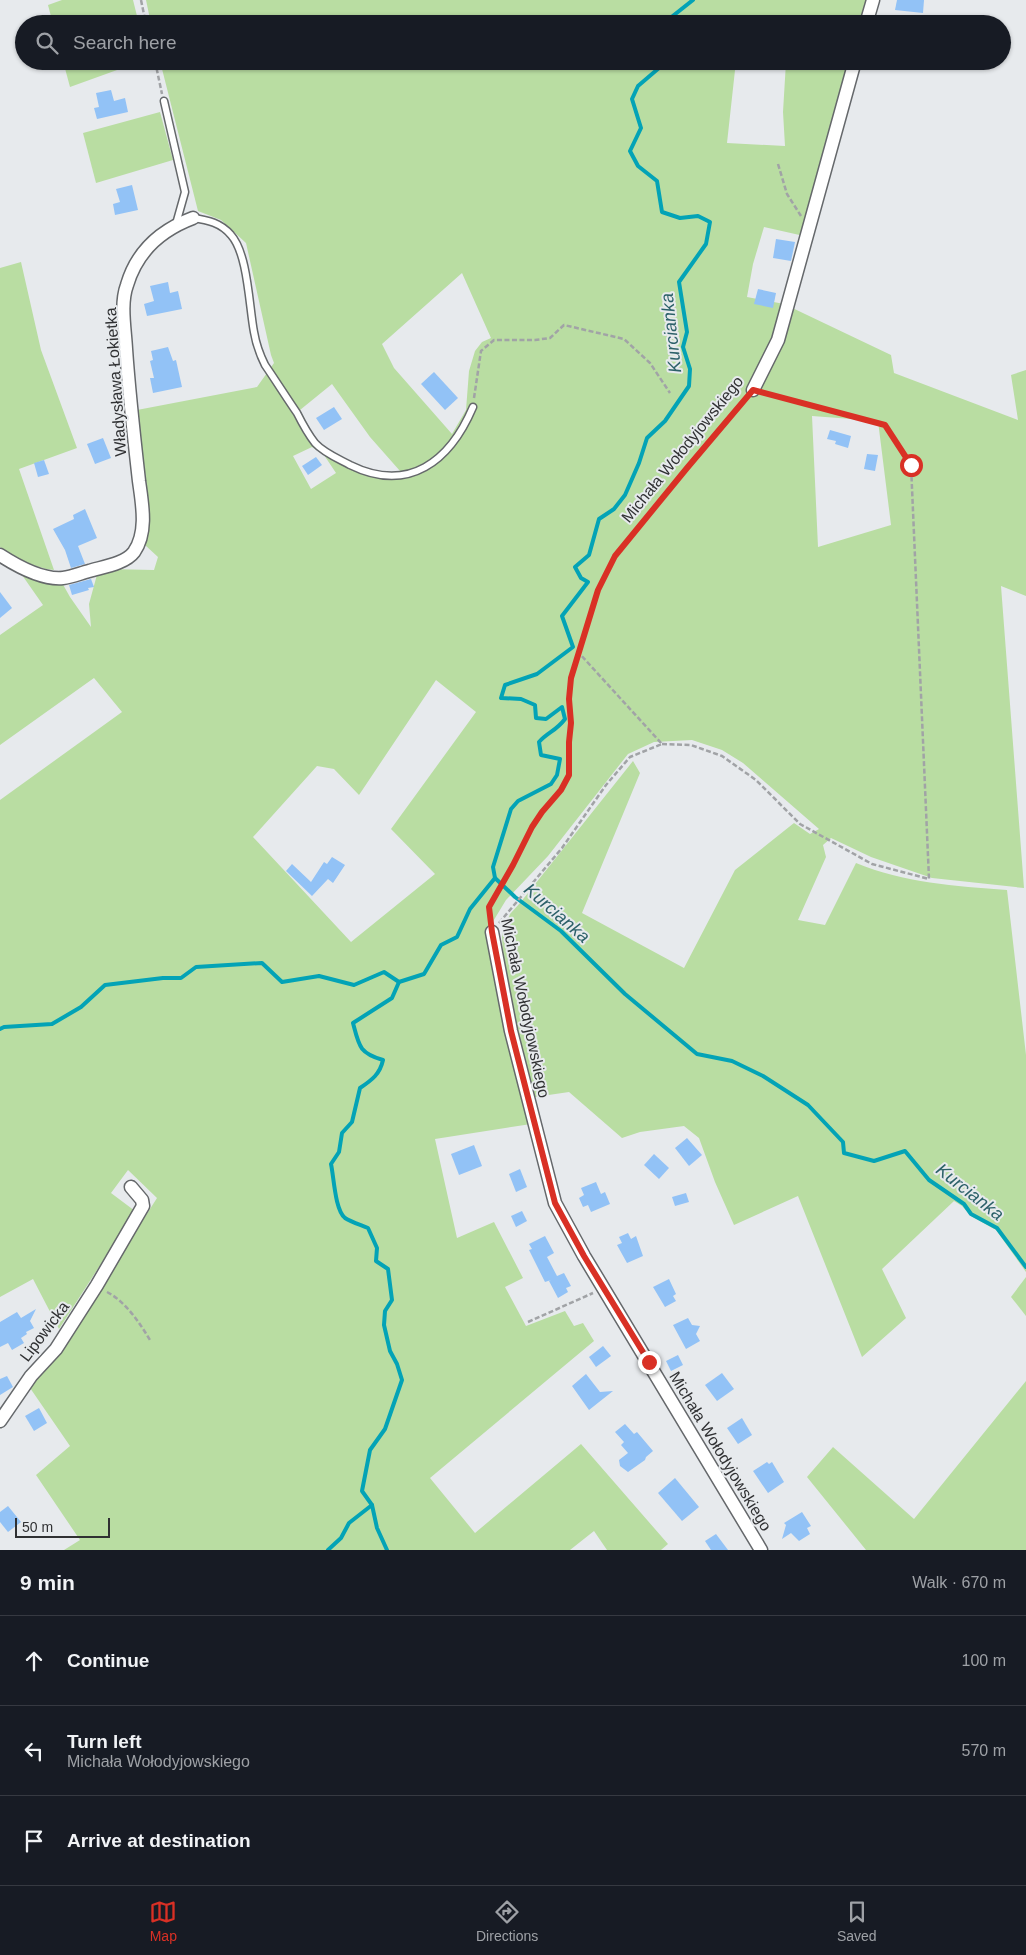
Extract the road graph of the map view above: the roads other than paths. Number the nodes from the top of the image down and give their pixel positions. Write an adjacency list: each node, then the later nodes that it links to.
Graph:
1 (873, 0): 2 (street)
2 (869, 15)
3 (853, 70): 7 (street, Michała Wołodyjowskiego)
4 (164, 101): 6 (lane)
5 (193, 218): 6 (street, Władysława Łokietka); 8 (lane, Władysława Łokietka)
6 (176, 224): 9 (street, Władysława Łokietka)
7 (753, 390)
8 (473, 407)
9 (0, 556)
10 (492, 932): 13 (street, Michała Wołodyjowskiego)
11 (132, 1186): 12 (street, Lipowicka)
12 (0, 1422)
13 (761, 1550)

